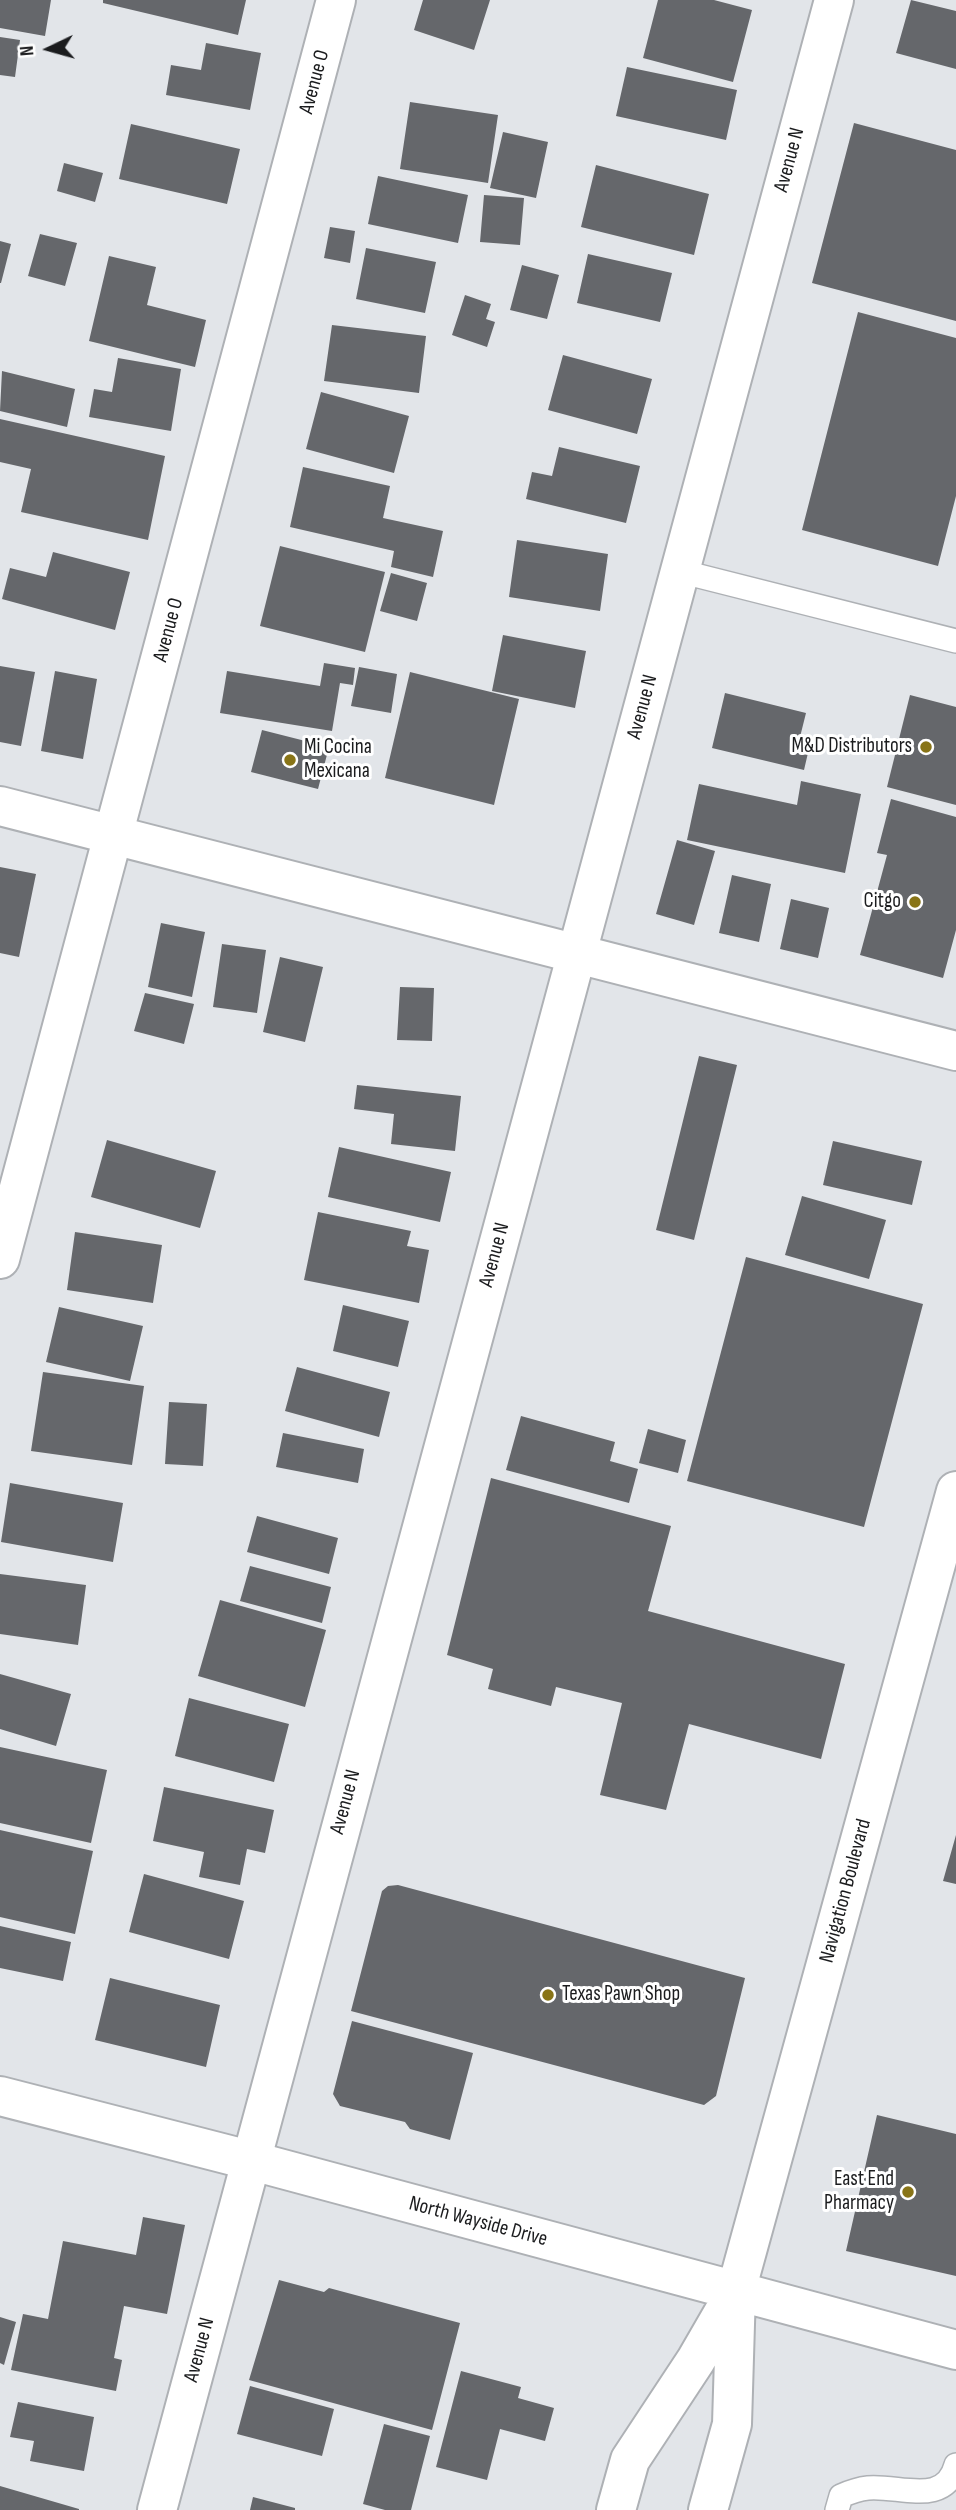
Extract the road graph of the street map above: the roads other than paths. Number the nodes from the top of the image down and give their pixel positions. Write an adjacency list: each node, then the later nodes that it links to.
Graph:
1 (336, 0): 6 (street, Avenue O)
2 (834, 0): 3 (street, Avenue N)
3 (679, 571): 4 (lane); 7 (street, Avenue N)
4 (956, 641)
5 (0, 806): 6 (street)
6 (114, 835): 7 (street); 9 (street, Avenue O)
7 (576, 954): 8 (street); 12 (street, Avenue N)
8 (956, 1051)
9 (0, 1259)
10 (956, 1491): 13 (street, Navigation Boulevard)
11 (0, 2096): 12 (street, North Wayside Drive)
12 (249, 2160): 13 (street, North Wayside Drive); 16 (street, Avenue N)
13 (736, 2291): 14 (street, North Wayside Drive); 17 (street, Navigation Boulevard); 18 (street, Navigation Boulevard)
14 (956, 2350)
15 (955, 2471): 19 (lane)
16 (157, 2510)
17 (616, 2510)
18 (708, 2510)
19 (837, 2510)

